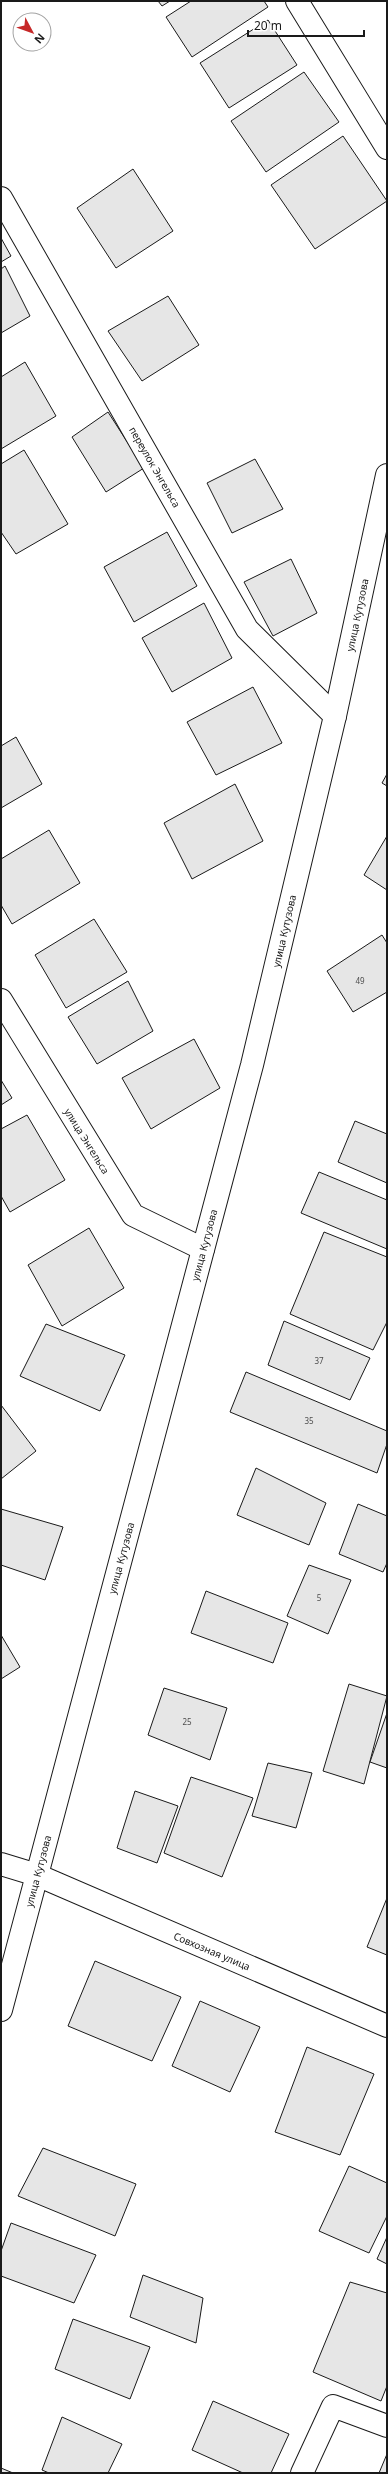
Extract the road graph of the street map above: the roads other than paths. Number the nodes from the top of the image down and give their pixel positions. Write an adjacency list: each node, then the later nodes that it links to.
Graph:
1 (297, 1): 2 (main road)
2 (387, 148)
3 (1, 198): 5 (main road, переулок Энгельса)
4 (387, 475): 5 (main road, улица Кутузова)
5 (335, 716): 7 (main road, улица Кутузова)
6 (1, 1000): 7 (main road, улица Энгельса)
7 (203, 1249): 9 (main road, улица Кутузова)
8 (1, 1864): 9 (main road, Совхозная улица)
9 (37, 1875): 10 (main road, улица Кутузова); 11 (main road, Совхозная улица)
10 (1, 2010)
11 (387, 2026)
12 (387, 2426): 13 (main road)
13 (302, 2473)

